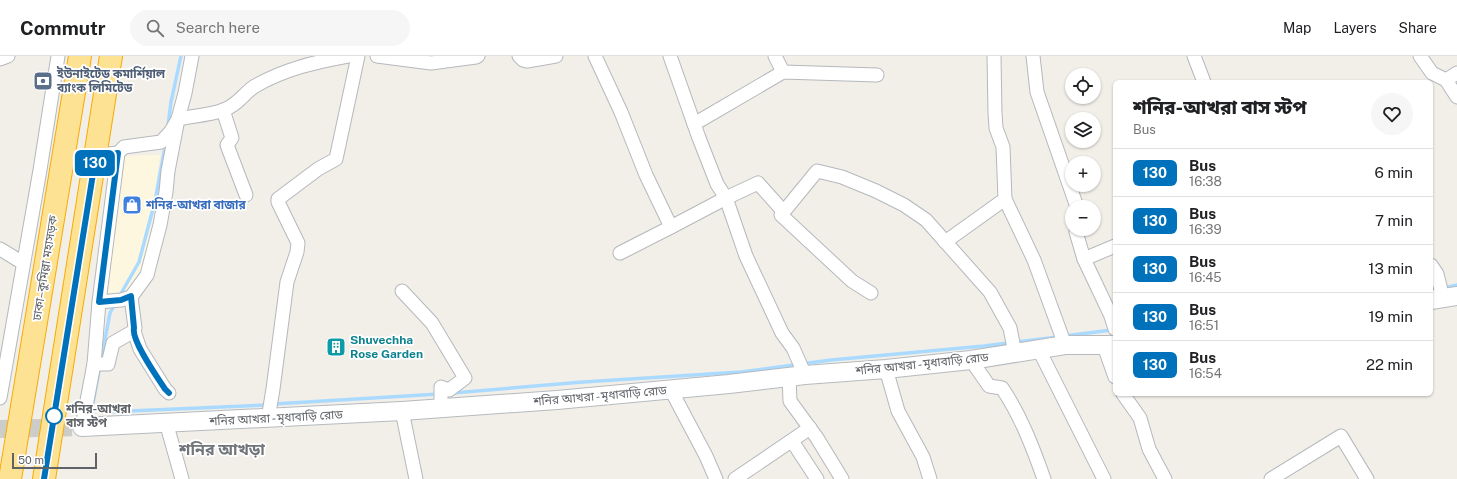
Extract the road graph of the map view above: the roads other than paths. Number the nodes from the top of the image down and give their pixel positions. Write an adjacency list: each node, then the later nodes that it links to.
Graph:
1 (8, 56): 20 (street)
2 (58, 56): 43 (street)
3 (80, 56): 72 (highway, ঢাকা–কুমিল্লা মহাসড়ক)
4 (100, 56): 73 (highway, ঢাকা–কুমিল্লা মহাসড়ক)
5 (111, 56): 30 (highway)
6 (192, 56): 27 (street)
7 (348, 56): 26 (street)
8 (358, 56): 67 (street)
9 (377, 56): 10 (street)
10 (478, 56)
11 (519, 56): 12 (street)
12 (556, 56)
13 (595, 56): 36 (street)
14 (670, 56): 28 (street)
15 (775, 56): 21 (street)
16 (994, 56): 33 (street)
17 (1033, 56): 34 (street)
18 (1194, 56): 24 (street)
19 (1420, 56): 23 (street)
20 (0, 59)
21 (783, 72): 22 (street); 28 (street)
22 (877, 75)
23 (1451, 77): 25 (street)
24 (1203, 80)
25 (1457, 97)
26 (223, 110): 27 (street); 31 (street)
27 (178, 119): 29 (street); 47 (street)
28 (694, 124): 32 (street)
29 (118, 153): 30 (street); 49 (street)
30 (96, 155): 74 (highway)
31 (246, 195)
32 (726, 198): 35 (street); 36 (street); 60 (street)
33 (1005, 199): 38 (street); 52 (street)
34 (1075, 200)
35 (783, 211): 38 (street); 46 (street)
36 (671, 227): 41 (street)
37 (1077, 236): 42 (street)
38 (945, 242): 55 (street)
39 (1113, 247): 42 (street)
40 (0, 249): 43 (street)
41 (620, 253)
42 (1084, 259): 50 (street)
43 (23, 263): 64 (street)
44 (1434, 269): 48 (street)
45 (402, 290): 65 (street)
46 (871, 293)
47 (131, 296): 49 (street); 51 (street)
48 (1443, 297)
49 (99, 302): 57 (street)
50 (1113, 323)
51 (134, 331): 57 (street); 62 (street)
52 (1065, 345): 53 (main road, শনির আখরা - মৃধাবাড়ি রোড); 54 (main road, শনির আখরা - মৃধাবাড়ি রোড)
53 (1110, 346): 58 (street)
54 (1039, 350): 55 (main road, শনির আখরা - মৃধাবাড়ি রোড); 83 (street)
55 (1015, 353): 56 (main road, শনির আখরা - মৃধাবাড়ি রোড)
56 (971, 360): 59 (main road, শনির আখরা - মৃধাবাড়ি রোড); 82 (street)
57 (94, 364): 69 (street)
58 (1113, 365)
59 (886, 369): 60 (main road, শনির আখরা - মৃধাবাড়ি রোড); 81 (street)
60 (797, 376): 61 (main road, শনির আখরা - মৃধাবাড়ি রোড); 70 (street)
61 (671, 390): 65 (main road, শনির আখরা - মৃধাবাড়ি রোড); 77 (street)
62 (169, 393)
63 (1124, 396): 84 (street)
64 (0, 398)
65 (440, 406): 66 (main road, শনির আখরা - মৃধাবাড়ি রোড)
66 (402, 411): 67 (main road, শনির আখরা - মৃধাবাড়ি রোড); 76 (street)
67 (269, 414): 68 (main road, শনির আখরা - মৃধাবাড়ি রোড)
68 (166, 422): 69 (main road, শনির আখরা - মৃধাবাড়ি রোড); 75 (street)
69 (82, 427)
70 (810, 428): 71 (street); 80 (street)
71 (792, 441): 78 (street); 79 (street)
72 (10, 479)
73 (33, 479)
74 (44, 479)
75 (182, 479)
76 (416, 479)
77 (716, 479)
78 (735, 479)
79 (817, 479)
80 (842, 479)
81 (930, 479)
82 (1044, 479)
83 (1104, 479)
84 (1165, 479)
85 (1272, 479): 86 (street)
86 (1367, 479)

